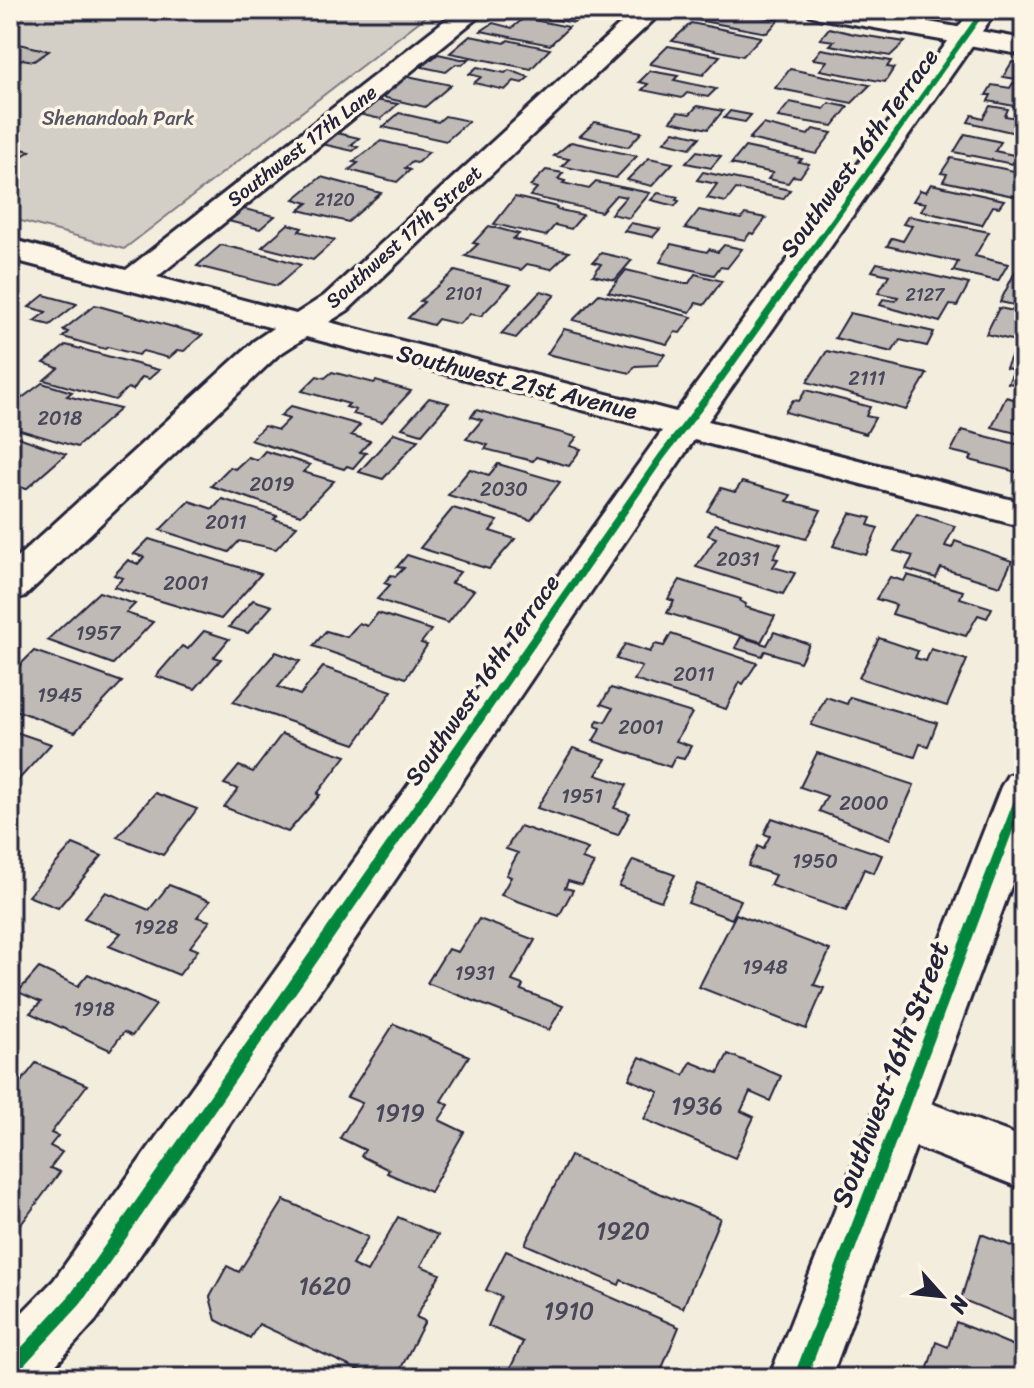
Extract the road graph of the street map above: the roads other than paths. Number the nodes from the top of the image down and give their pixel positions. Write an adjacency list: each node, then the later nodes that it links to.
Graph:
1 (474, 10): 9 (street, Southwest 17th Lane)
2 (651, 10): 10 (street, Southwest 17th Street)
3 (819, 10): 5 (street)
4 (916, 10): 5 (street)
5 (975, 23): 6 (street); 7 (street); 11 (street, Southwest 16th Terrace)
6 (1024, 29)
7 (1024, 47)
8 (10, 249): 9 (street, Southwest 21st Avenue)
9 (131, 282): 10 (street, Southwest 21st Avenue)
10 (300, 326): 11 (street, Southwest 21st Avenue); 13 (street, Southwest 17th Street)
11 (686, 426): 12 (street, Southwest 21st Avenue); 17 (street, Southwest 16th Terrace)
12 (1024, 515)
13 (10, 587)
14 (1024, 787): 15 (street, Southwest 16th Street)
15 (901, 1116): 16 (street); 18 (street, Southwest 16th Street)
16 (1024, 1164)
17 (10, 1370)
18 (800, 1378)

